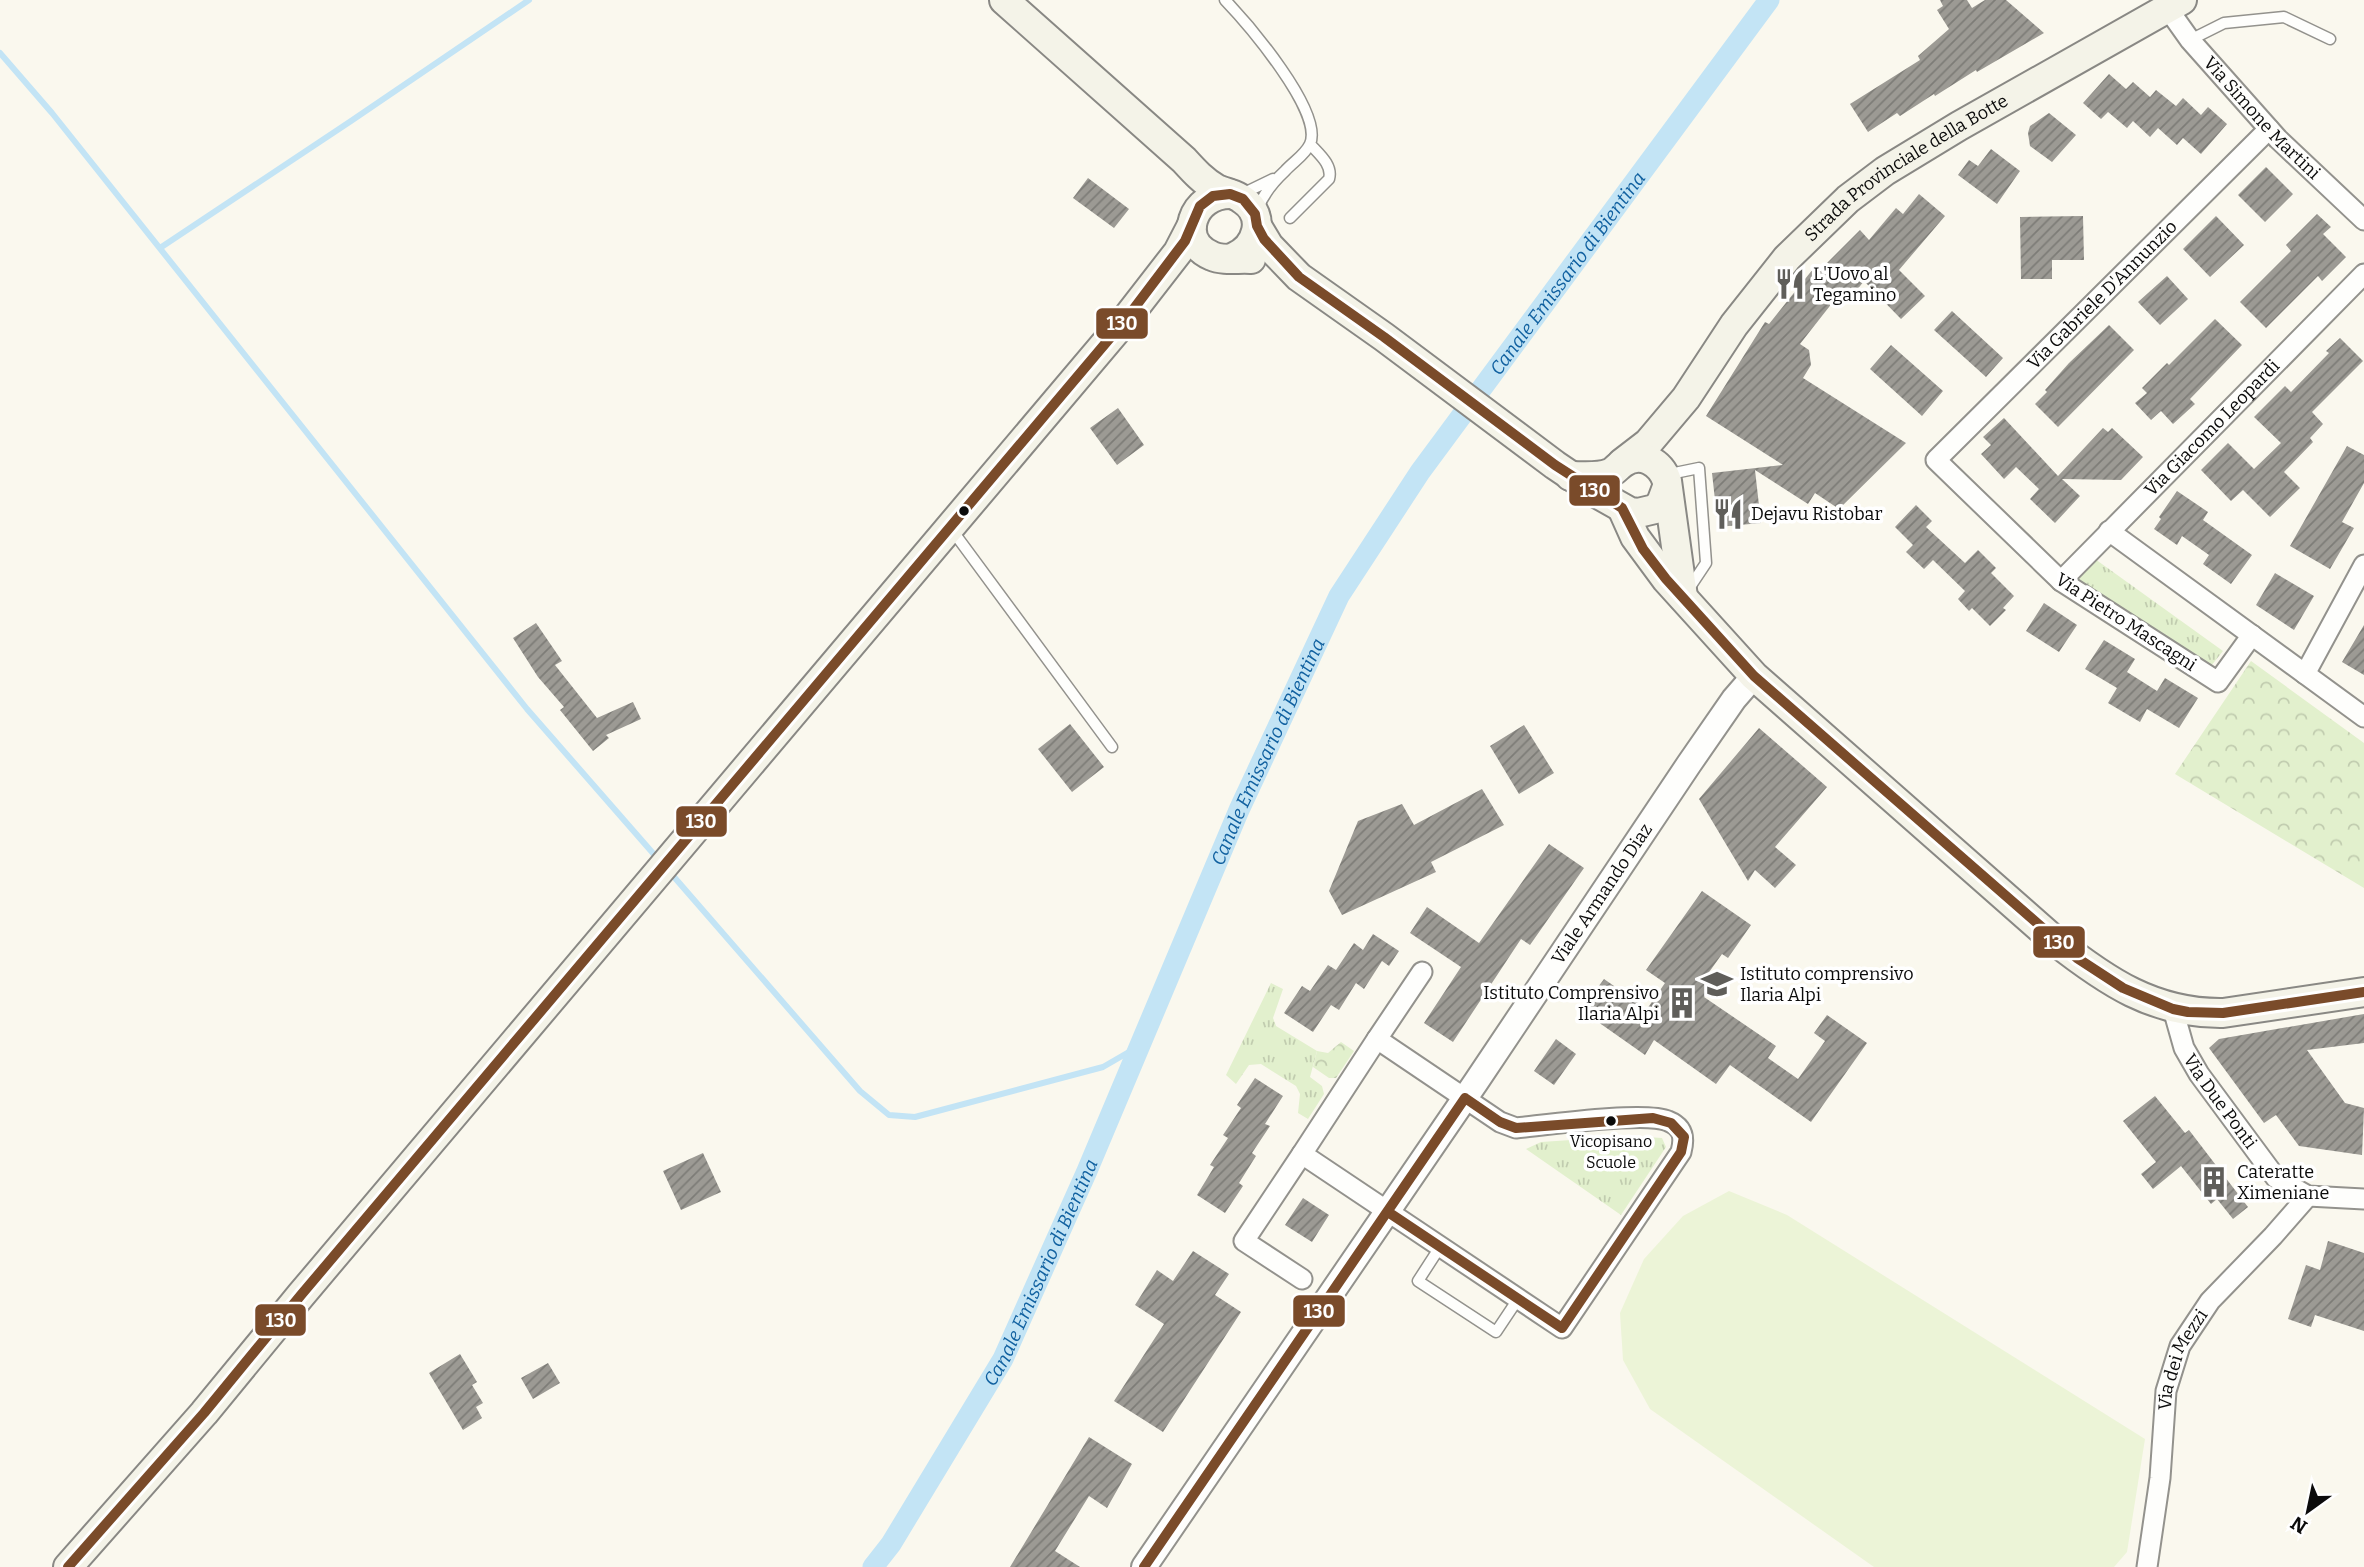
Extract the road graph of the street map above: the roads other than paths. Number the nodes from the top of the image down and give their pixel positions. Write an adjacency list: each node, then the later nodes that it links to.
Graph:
1 (1003, 0): 8 (main road)
2 (1225, 0): 7 (lane)
3 (2175, 5): 5 (street, Via Simone Martini); 19 (main road, Strada Provinciale della Botte)
4 (2330, 39): 5 (lane)
5 (2190, 40): 6 (street, Via Simone Martini)
6 (2269, 129): 13 (street, Via Simone Martini); 20 (street, Via Gabriele D'Annunzio)
7 (1310, 144): 9 (lane); 12 (lane)
8 (1172, 151): 10 (main road); 11 (main road)
9 (1285, 171): 10 (lane); 14 (lane)
10 (1232, 195): 11 (main road); 14 (main road)
11 (1194, 218): 15 (main road); 18 (main road)
12 (1290, 218)
13 (2364, 220)
14 (1256, 221): 15 (main road); 17 (main road)
15 (1224, 257): 17 (main road); 18 (main road)
16 (2364, 274): 26 (street, Via Giacomo Leopardi)
17 (1299, 276): 22 (main road)
18 (1126, 320): 25 (main road)
19 (1686, 398): 21 (main road, Strada Provinciale della Botte); 23 (main road, Strada Provinciale della Botte)
20 (1936, 460): 28 (street, Via Pietro Mascagni)
21 (1619, 466): 22 (main road); 23 (main road); 24 (main road)
22 (1563, 470): 24 (main road)
23 (1666, 481): 24 (main road); 29 (main road); 29 (lane)
24 (1620, 505): 29 (main road)
25 (950, 527): 34 (lane); 47 (main road)
26 (2109, 531): 28 (street, Via Giacomo Leopardi); 30 (street)
27 (2364, 565): 31 (street)
28 (2061, 581): 30 (street, Via Pietro Mascagni)
29 (1683, 597): 32 (main road)
30 (2252, 635): 31 (street)
31 (2305, 674): 33 (street)
32 (1754, 676): 37 (main road); 39 (street, Viale Armando Diaz)
33 (2364, 718)
34 (1112, 747)
35 (1422, 972): 38 (street)
36 (2364, 992): 37 (main road)
37 (2173, 1009): 41 (street, Via Due Ponti)
38 (1377, 1039): 39 (street); 40 (street)
39 (1465, 1098): 43 (street, Viale Armando Diaz); 46 (street)
40 (1302, 1153): 43 (street); 45 (street)
41 (2308, 1196): 42 (street, Via Due Ponti); 49 (street, Via dei Mezzi)
42 (2364, 1199)
43 (1388, 1212): 44 (street); 48 (street, Viale Armando Diaz)
44 (1440, 1247): 46 (street); 46 (lane)
45 (1302, 1279)
46 (1518, 1299)
47 (68, 1567)
48 (1144, 1567)
49 (2147, 1567)

